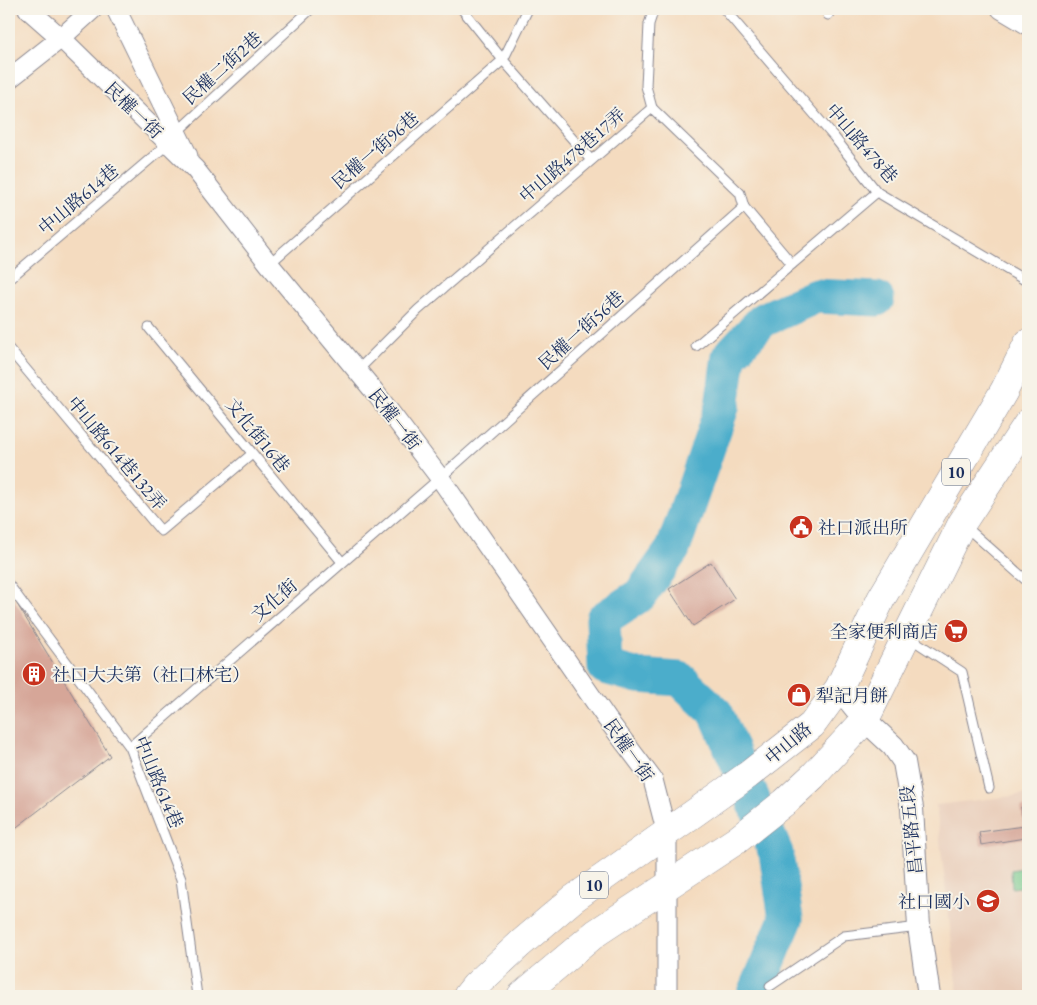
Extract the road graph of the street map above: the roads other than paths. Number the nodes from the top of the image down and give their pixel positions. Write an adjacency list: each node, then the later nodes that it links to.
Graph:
1 (28, 9): 11 (street, 民權一街)
2 (93, 9): 11 (street)
3 (116, 9): 15 (street)
4 (312, 9): 15 (lane, 民權二街2巷)
5 (462, 9): 12 (lane)
6 (528, 9): 12 (lane)
7 (654, 9): 14 (lane)
8 (724, 9): 17 (lane, 中山路478巷)
9 (1001, 9): 10 (street)
10 (1028, 25)
11 (61, 38): 13 (street); 15 (street, 民權一街)
12 (502, 60): 16 (lane); 19 (lane, 民權一街96巷)
13 (9, 79)
14 (652, 108): 16 (lane, 中山路478巷17弄); 18 (lane, 中山路478巷17弄)
15 (173, 138): 19 (street, 民權一街); 21 (lane, 中山路614巷)
16 (592, 160): 27 (lane, 中山路478巷17弄)
17 (877, 192): 20 (lane); 22 (lane, 中山路478巷)
18 (744, 207): 20 (lane, 中山路478巷17弄); 30 (lane, 民權一街56巷)
19 (269, 264): 27 (street, 民權一街)
20 (792, 264): 25 (lane)
21 (9, 279)
22 (1028, 282)
23 (149, 328): 29 (lane, 文化街16巷)
24 (1028, 343): 36 (main road, 中山路 / 10)
25 (696, 346)
26 (9, 349): 29 (lane, 中山路614巷132弄)
27 (357, 370): 30 (street, 民權一街)
28 (1028, 423): 31 (main road, 10)
29 (252, 454): 32 (lane, 文化街16巷)
30 (440, 478): 32 (lane, 文化街); 40 (street, 民權一街)
31 (962, 523): 33 (lane); 35 (main road, 10)
32 (342, 562): 38 (lane, 文化街)
33 (1028, 582)
34 (9, 585): 38 (lane, 中山路614巷)
35 (906, 636): 37 (main road, 10); 39 (lane)
36 (839, 688): 37 (street, 昌平路五段); 40 (main road, 中山路 / 10)
37 (865, 720): 41 (main road, 10); 42 (street, 昌平路五段)
38 (130, 747): 44 (lane, 中山路614巷)
39 (990, 788)
40 (668, 834): 41 (street, 民權一街); 45 (main road, 中山路 / 10)
41 (667, 886): 46 (main road, 10); 47 (street, 民權一街)
42 (919, 927): 43 (lane); 48 (street, 昌平路五段)
43 (770, 986)
44 (197, 996)
45 (467, 996)
46 (521, 996)
47 (667, 996)
48 (928, 996)

